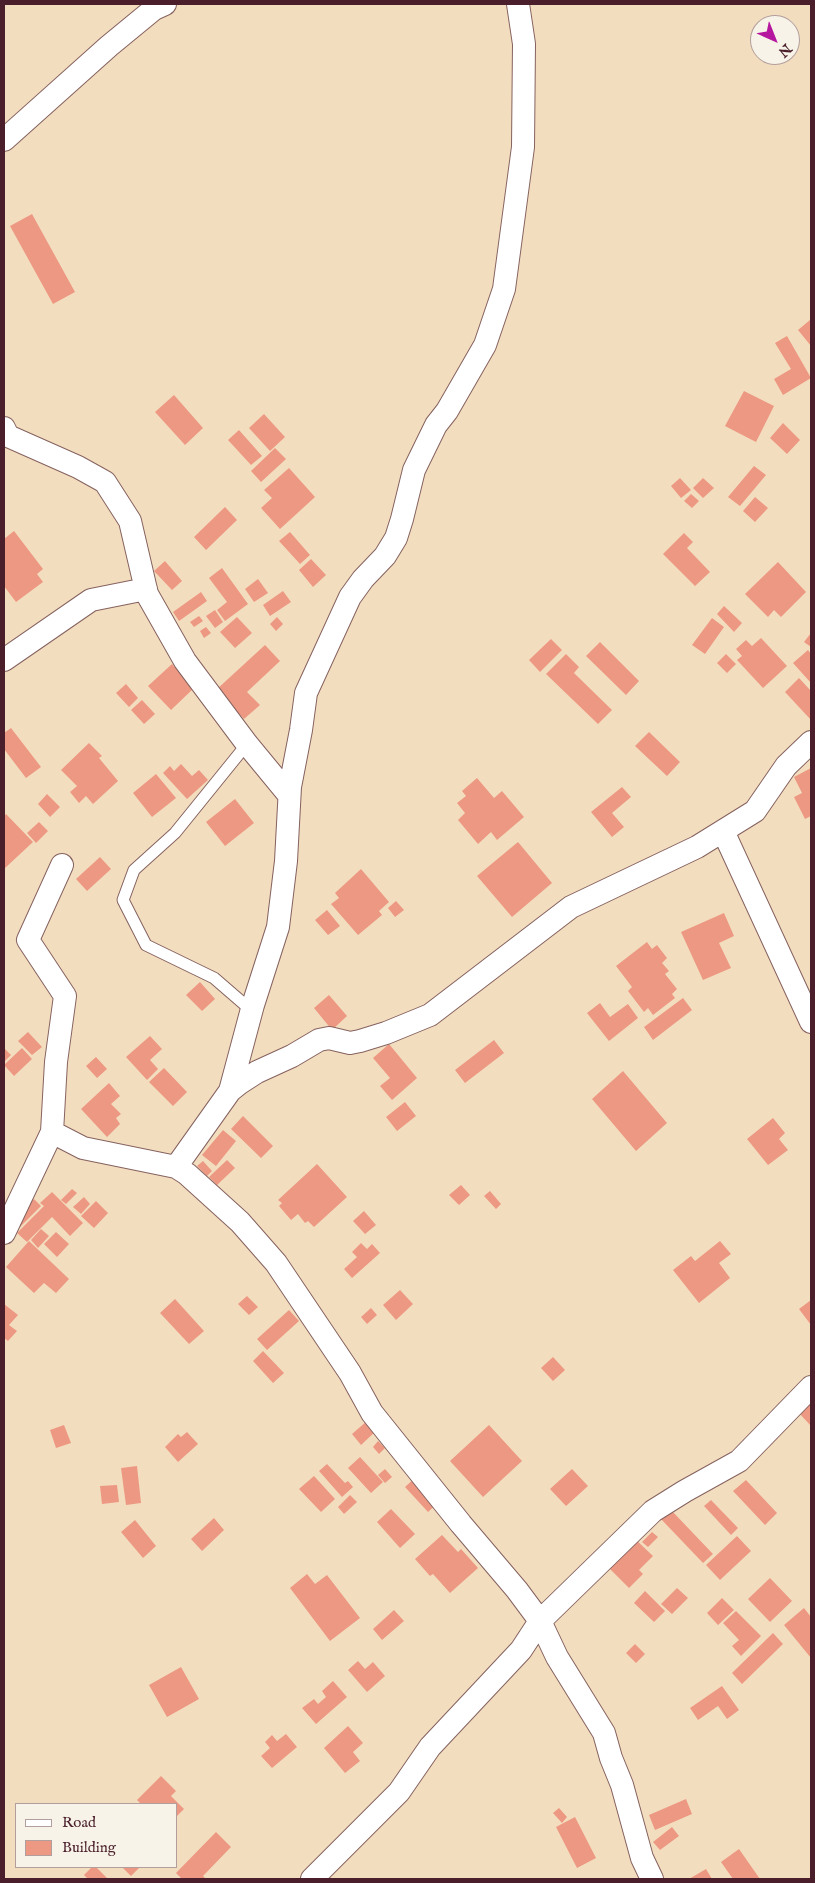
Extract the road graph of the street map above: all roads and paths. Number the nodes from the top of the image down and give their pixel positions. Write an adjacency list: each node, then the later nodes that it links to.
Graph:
1 (165, 4): 3 (street)
2 (518, 4): 9 (street)
3 (4, 140)
4 (4, 428): 5 (street)
5 (146, 589): 6 (street); 8 (street)
6 (4, 660)
7 (811, 742): 10 (street)
8 (247, 744): 9 (street); 12 (lane)
9 (289, 795): 12 (street)
10 (723, 831): 13 (street); 14 (street)
11 (62, 865): 15 (street)
12 (251, 1010): 14 (street)
13 (811, 1022)
14 (230, 1091): 16 (street)
15 (52, 1132): 16 (street); 17 (street)
16 (176, 1167): 19 (street)
17 (4, 1233)
18 (811, 1387): 19 (street)
19 (540, 1620): 20 (street); 21 (street)
20 (312, 1879)
21 (652, 1879)

